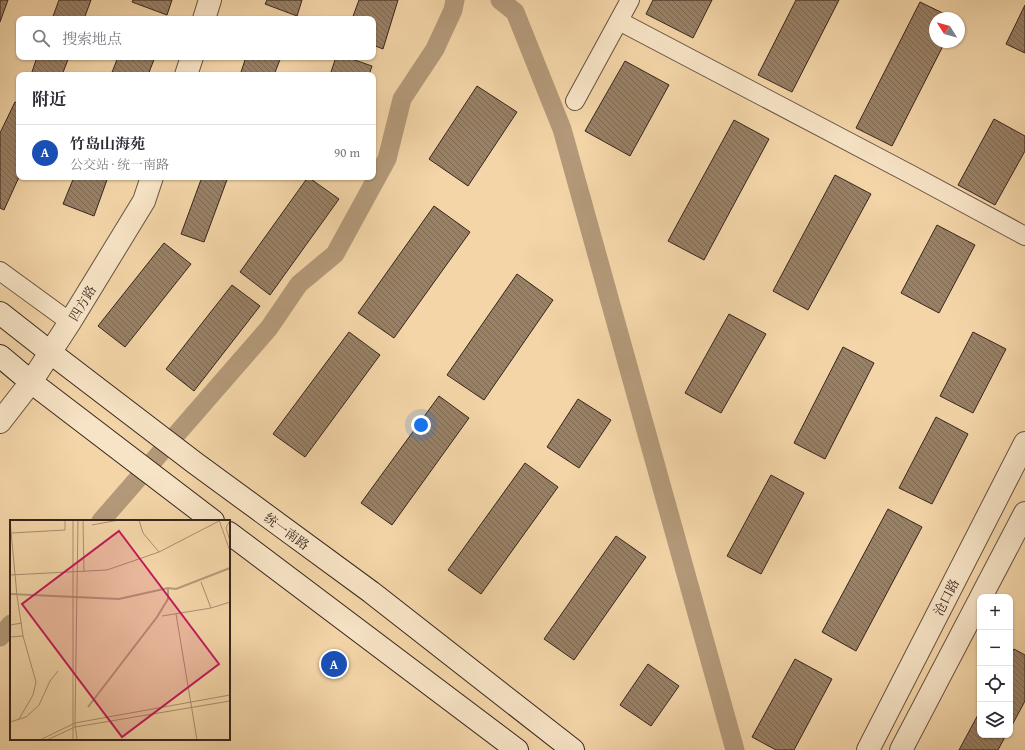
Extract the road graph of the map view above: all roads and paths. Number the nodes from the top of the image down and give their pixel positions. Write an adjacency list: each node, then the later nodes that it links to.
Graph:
1 (210, 0): 3 (main road)
2 (630, 0): 4 (street)
3 (205, 16)
4 (619, 21): 7 (street); 9 (street)
5 (191, 60): 6 (main road)
6 (187, 72)
7 (575, 101)
8 (151, 180): 12 (main road, 四方路)
9 (1025, 236)
10 (0, 270): 12 (street)
11 (0, 313): 13 (main road, 统一南路)
12 (70, 322): 13 (main road, 四方路)
13 (51, 353): 15 (main road, 四方路); 24 (main road, 统一南路)
14 (0, 356): 15 (main road)
15 (31, 382): 16 (main road, 四方路); 19 (main road)
16 (0, 422)
17 (1025, 443): 25 (main road, 沧口路)
18 (1025, 513): 21 (main road)
19 (212, 520)
20 (230, 534): 23 (main road)
21 (983, 594)
22 (977, 606): 26 (main road)
23 (517, 750)
24 (573, 750)
25 (868, 750)
26 (901, 750)

